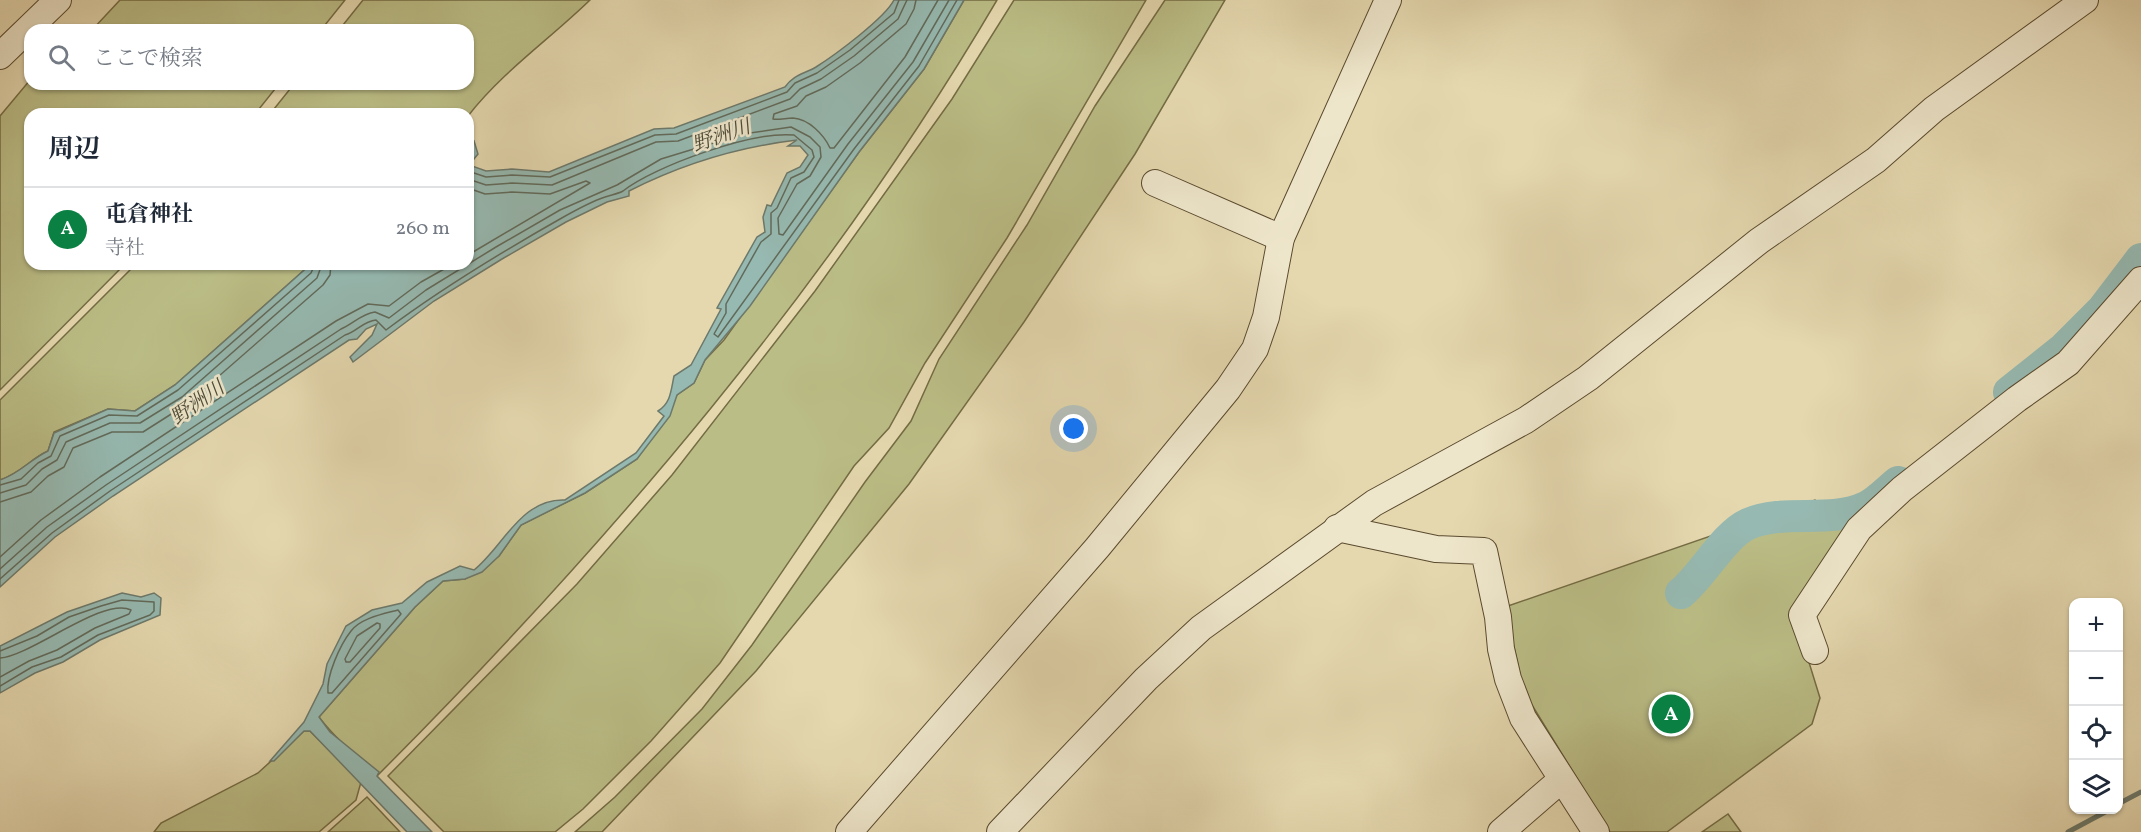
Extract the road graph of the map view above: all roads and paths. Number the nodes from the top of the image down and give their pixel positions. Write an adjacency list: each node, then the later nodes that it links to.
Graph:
1 (58, 0): 4 (street)
2 (1388, 0): 8 (street)
3 (2085, 0): 10 (street)
4 (33, 24)
5 (24, 33): 6 (street)
6 (0, 56)
7 (1155, 183): 8 (street)
8 (1281, 238): 13 (street)
9 (2141, 280): 11 (street)
10 (1337, 528): 12 (street); 14 (street)
11 (1815, 651)
12 (1562, 780): 15 (street); 16 (street)
13 (849, 832)
14 (1000, 832)
15 (1501, 832)
16 (1596, 832)

